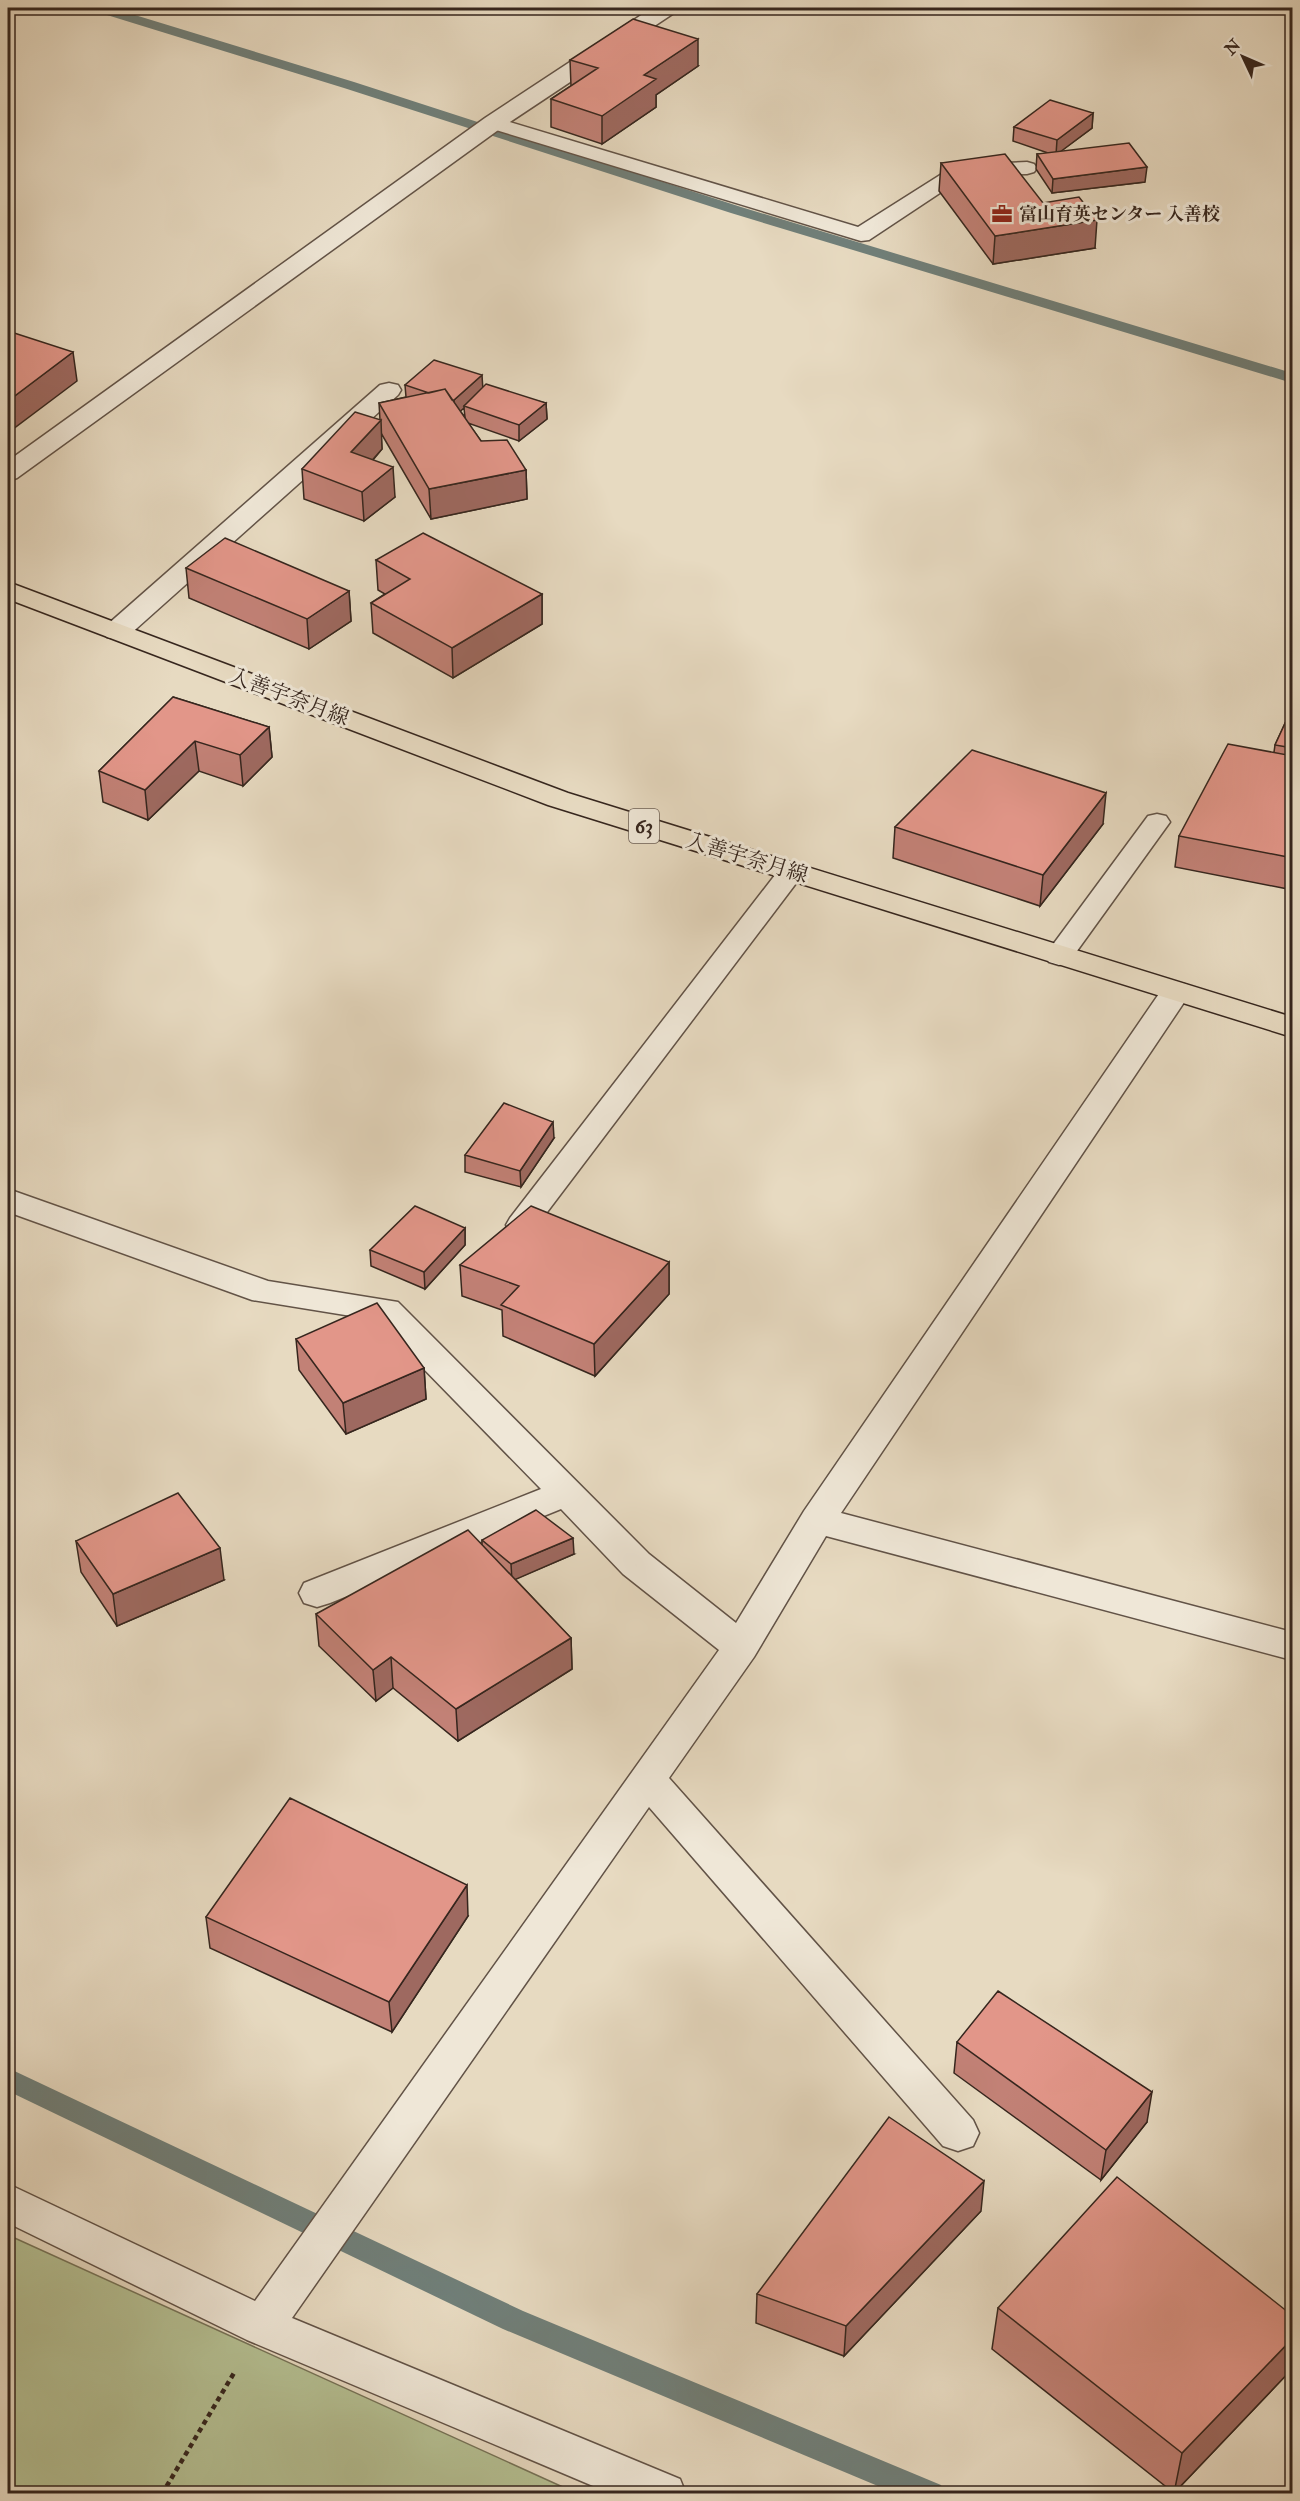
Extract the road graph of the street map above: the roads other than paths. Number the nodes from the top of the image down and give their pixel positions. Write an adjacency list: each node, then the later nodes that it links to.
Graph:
1 (666, 8): 2 (street)
2 (493, 123): 3 (lane); 5 (street)
3 (1027, 168)
4 (388, 390): 7 (street)
5 (8, 473)
6 (8, 590): 7 (main road, 入善宇奈月線 / 63)
7 (117, 631): 9 (main road, 入善宇奈月線 / 63)
8 (1157, 822): 10 (lane)
9 (791, 872): 10 (main road, 入善宇奈月線 / 63); 14 (lane)
10 (1059, 956): 11 (main road, 入善宇奈月線 / 63)
11 (1176, 992): 12 (main road, 入善宇奈月線 / 63); 16 (street)
12 (1293, 1027)
13 (8, 1200): 15 (street)
14 (520, 1225)
15 (566, 1493): 17 (street); 19 (street)
16 (817, 1520): 18 (street); 19 (street)
17 (317, 1593)
18 (1293, 1646)
19 (741, 1647): 20 (street)
20 (647, 1779): 21 (street); 23 (street)
21 (958, 2133)
22 (8, 2203): 23 (street)
23 (262, 2326): 24 (street)
24 (664, 2493)

